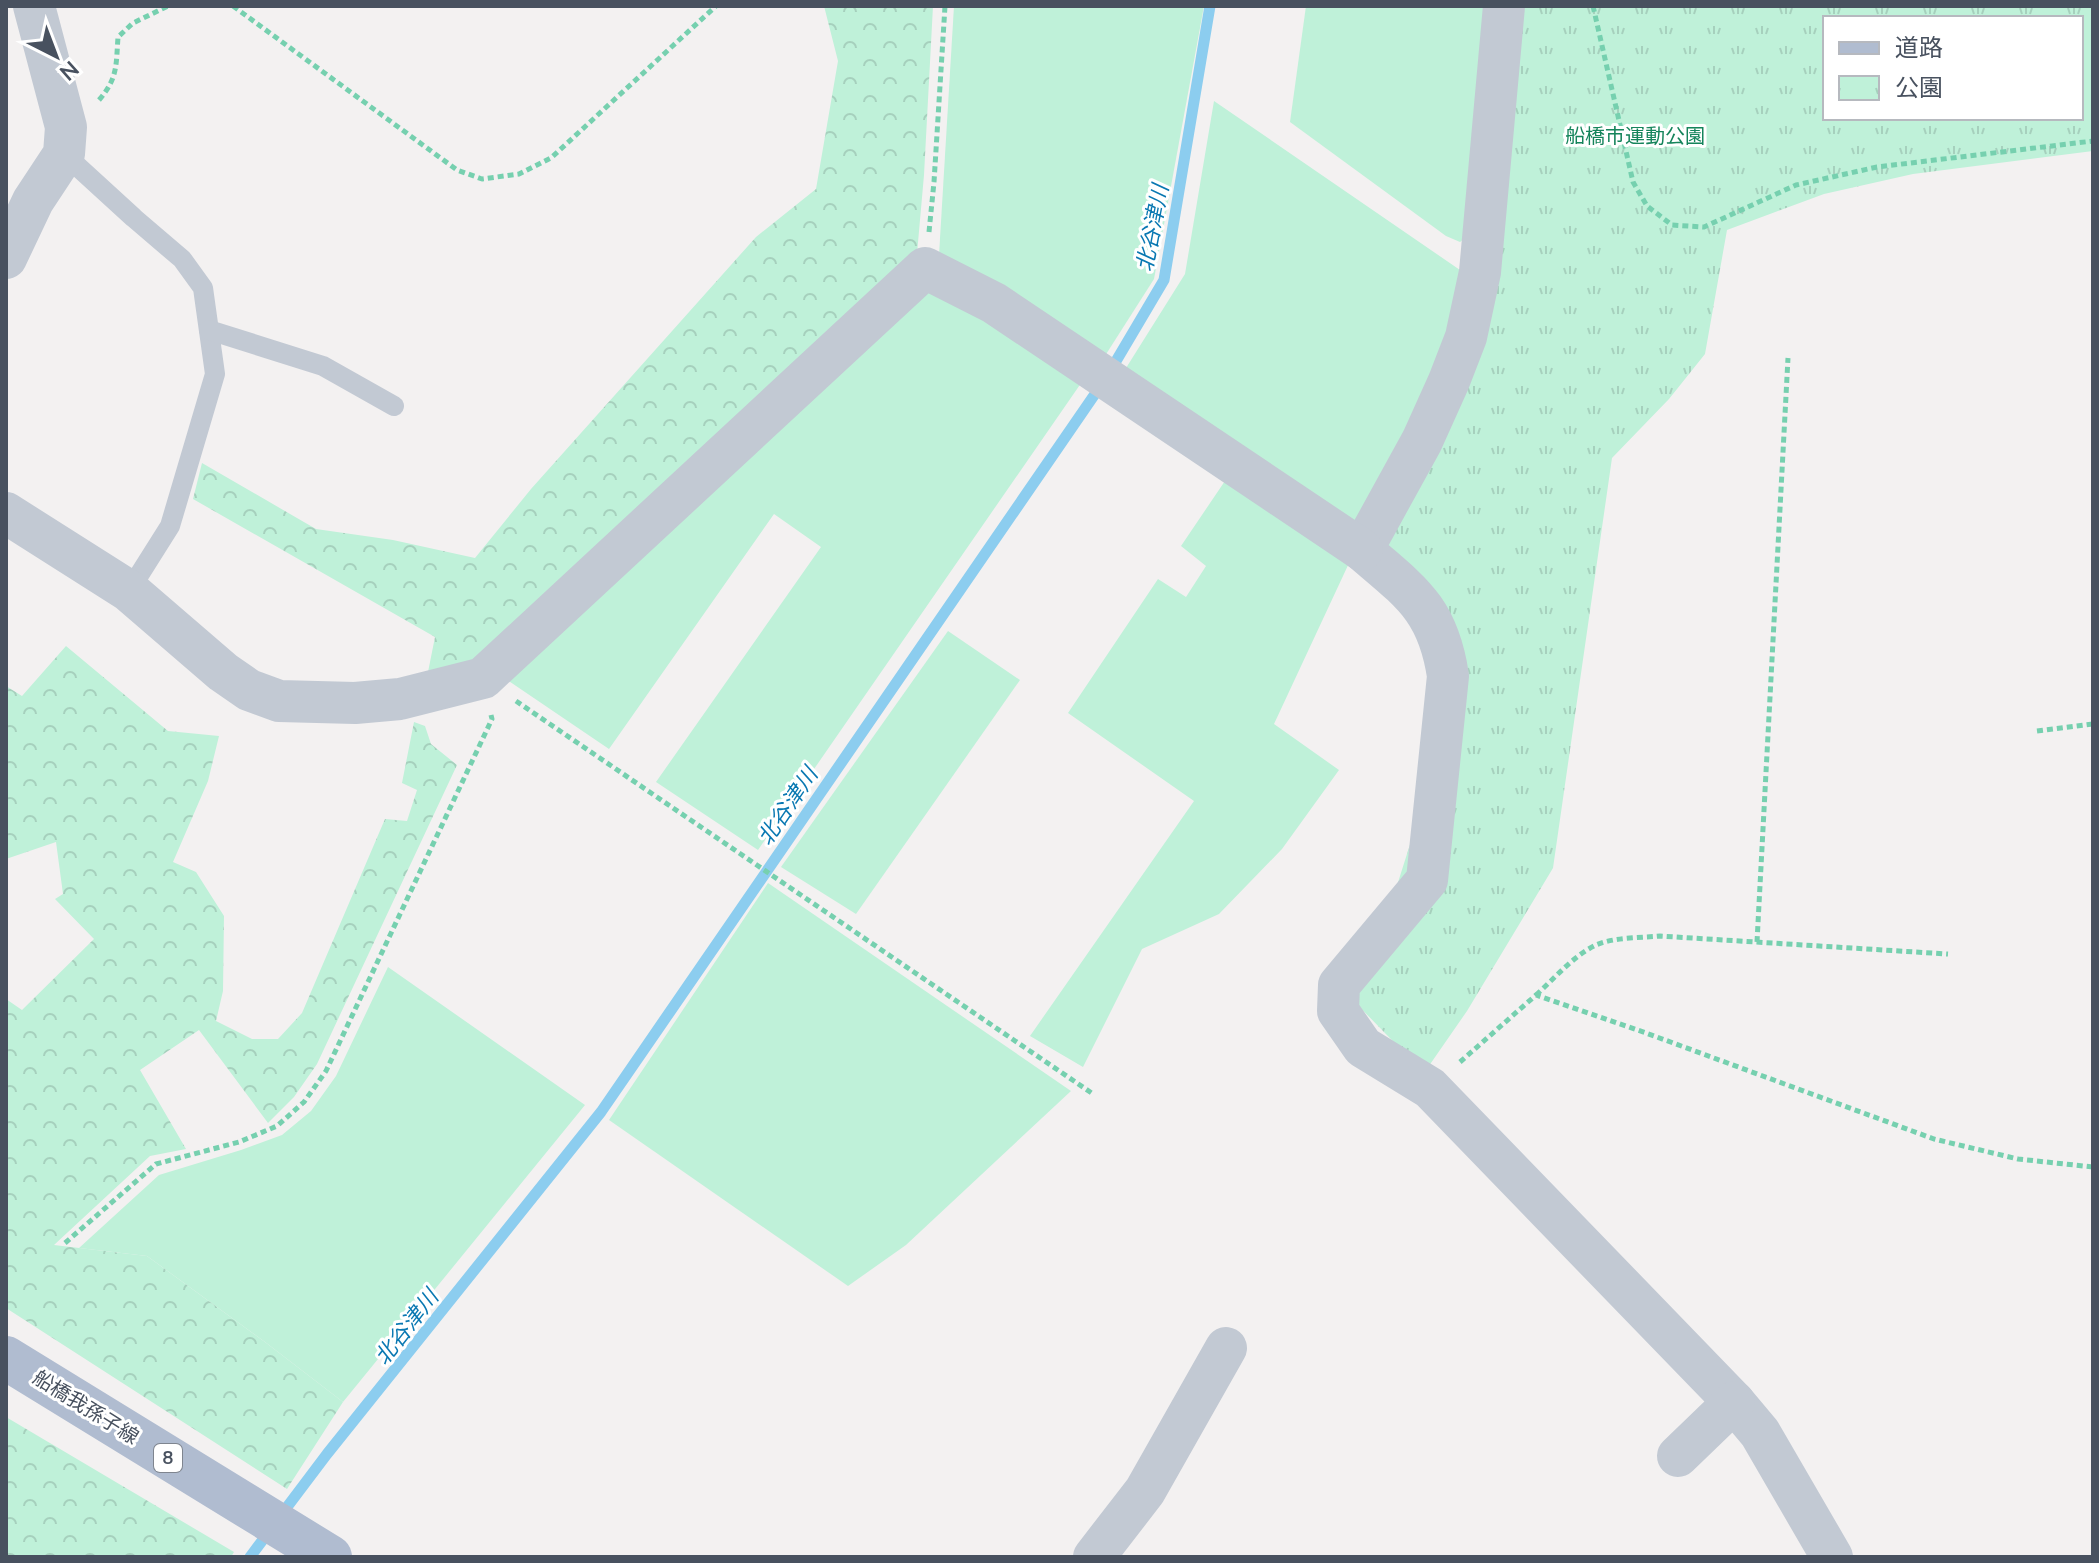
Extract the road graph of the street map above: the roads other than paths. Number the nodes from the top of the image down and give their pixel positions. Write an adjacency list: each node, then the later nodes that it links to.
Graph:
1 (34, 6): 3 (street)
2 (1504, 6): 8 (street)
3 (65, 140): 4 (street); 5 (lane)
4 (6, 258)
5 (209, 330): 6 (lane); 9 (lane)
6 (394, 406)
7 (6, 513): 9 (street)
8 (1362, 550): 9 (street); 12 (street)
9 (129, 591)
10 (1226, 1348): 15 (street)
11 (6, 1358): 14 (main road, 船橋我孫子線 / 8)
12 (1734, 1402): 13 (street); 16 (street)
13 (1678, 1456)
14 (330, 1557)
15 (1094, 1557)
16 (1832, 1557)

